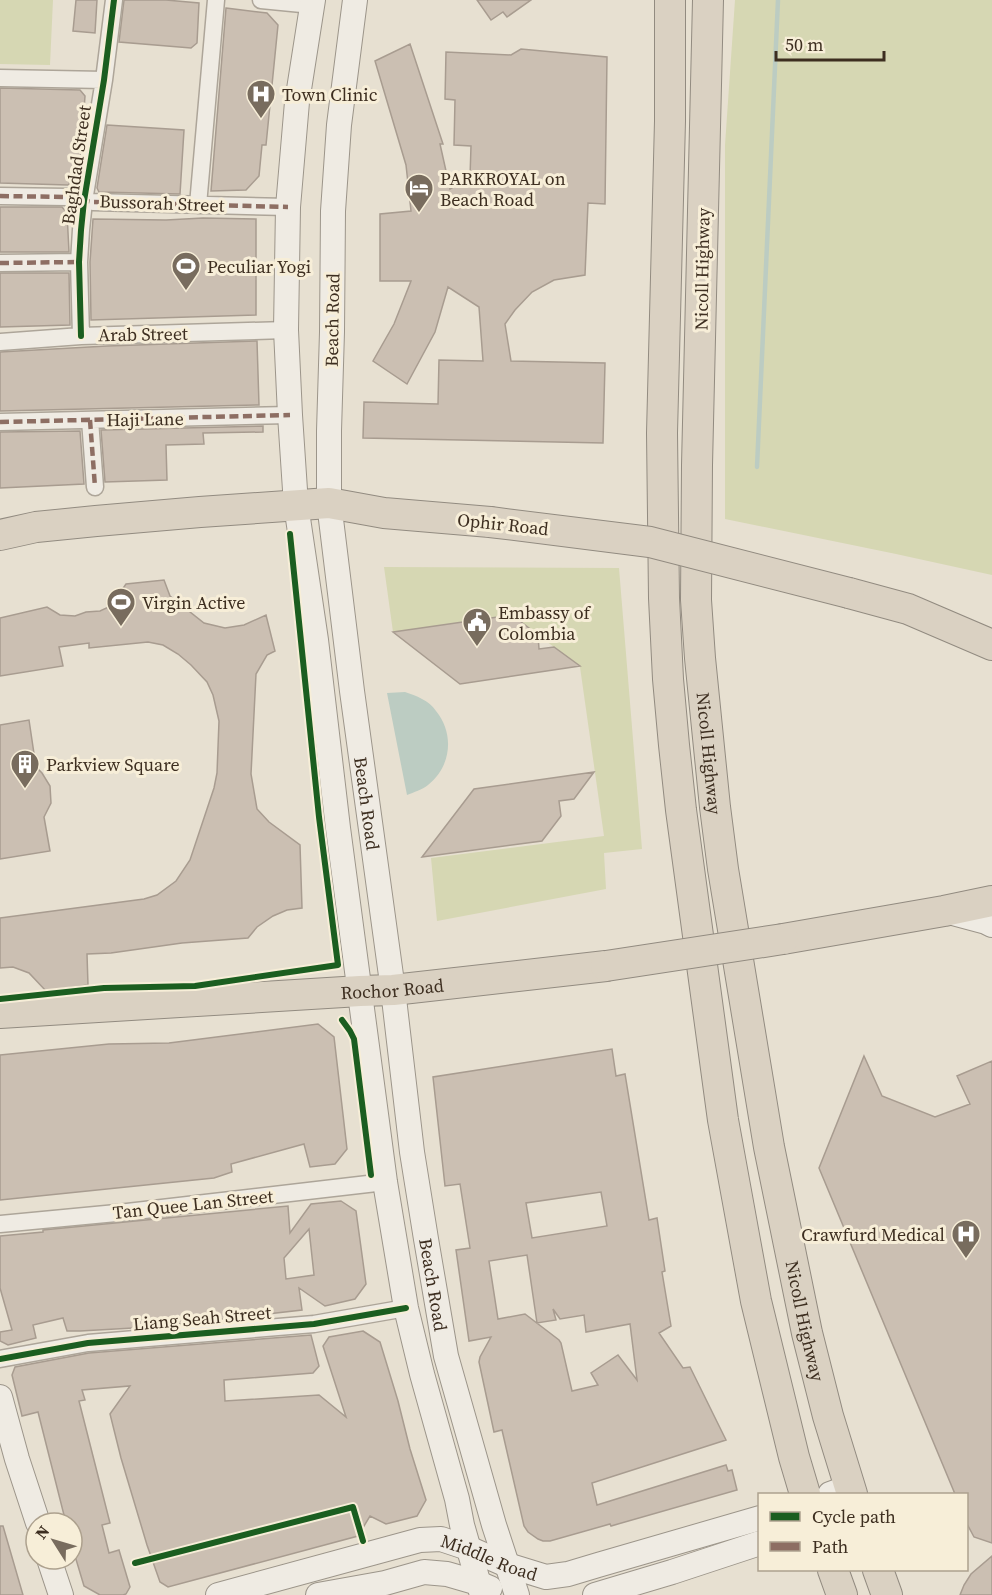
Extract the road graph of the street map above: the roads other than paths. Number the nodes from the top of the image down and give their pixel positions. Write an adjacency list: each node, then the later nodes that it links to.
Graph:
1 (114, 0): 9 (street, Baghdad Street)
2 (216, 0): 12 (street)
3 (261, 0): 7 (street)
4 (355, 0): 23 (main road, Beach Road)
5 (670, 0): 39 (highway, Nicoll Highway)
6 (708, 0): 38 (highway, Nicoll Highway)
7 (313, 3): 13 (main road, Beach Road)
8 (0, 78): 9 (street)
9 (104, 80): 11 (street, Baghdad Street)
10 (0, 196): 11 (street, Bussorah Street)
11 (84, 201): 12 (street, Bussorah Street); 14 (street, Baghdad Street)
12 (198, 205): 13 (street, Bussorah Street)
13 (288, 207): 16 (main road, Beach Road)
14 (79, 262): 15 (street); 17 (street, Baghdad Street)
15 (0, 263)
16 (286, 330): 17 (street, Arab Street); 19 (main road, Beach Road)
17 (81, 336): 18 (street, Arab Street)
18 (0, 342)
19 (290, 415): 20 (street, Haji Lane); 24 (main road, Beach Road)
20 (90, 420): 21 (street, Haji Lane); 22 (street)
21 (0, 422)
22 (95, 487)
23 (329, 503): 24 (highway, Ophir Road); 26 (highway, Ophir Road, bridge); 30 (main road, Beach Road)
24 (296, 506): 25 (highway, Ophir Road); 31 (main road, Beach Road)
25 (0, 535)
26 (992, 645)
27 (992, 901): 28 (highway, Rochor Road)
28 (944, 911): 29 (main road); 30 (highway, Rochor Road, bridge)
29 (992, 925)
30 (393, 990): 31 (highway, Rochor Road); 46 (main road, Beach Road)
31 (360, 991): 32 (highway, Rochor Road); 33 (main road, Beach Road)
32 (0, 1013)
33 (385, 1182): 34 (street, Tan Quee Lan Street); 35 (main road, Beach Road)
34 (0, 1224)
35 (406, 1308): 36 (street, Liang Seah Street); 40 (main road, Beach Road)
36 (0, 1359)
37 (0, 1397): 41 (main road)
38 (844, 1492)
39 (805, 1493)
40 (457, 1499): 43 (main road); 45 (main road, Beach Road)
41 (34, 1511)
42 (758, 1518): 46 (main road, Middle Road)
43 (441, 1539): 45 (main road, Middle Road); 52 (main road, Middle Road)
44 (758, 1543): 56 (main road)
45 (468, 1548): 46 (main road, Middle Road); 50 (main road, Beach Road)
46 (507, 1565): 55 (main road, Beach Road)
47 (53, 1571): 51 (main road)
48 (833, 1571): 57 (highway)
49 (879, 1571): 58 (highway)
50 (480, 1589): 53 (main road, Middle Road); 54 (main road, Middle Road)
51 (61, 1595)
52 (218, 1595)
53 (318, 1595)
54 (506, 1595)
55 (517, 1595)
56 (595, 1595)
57 (842, 1595)
58 (887, 1595)

